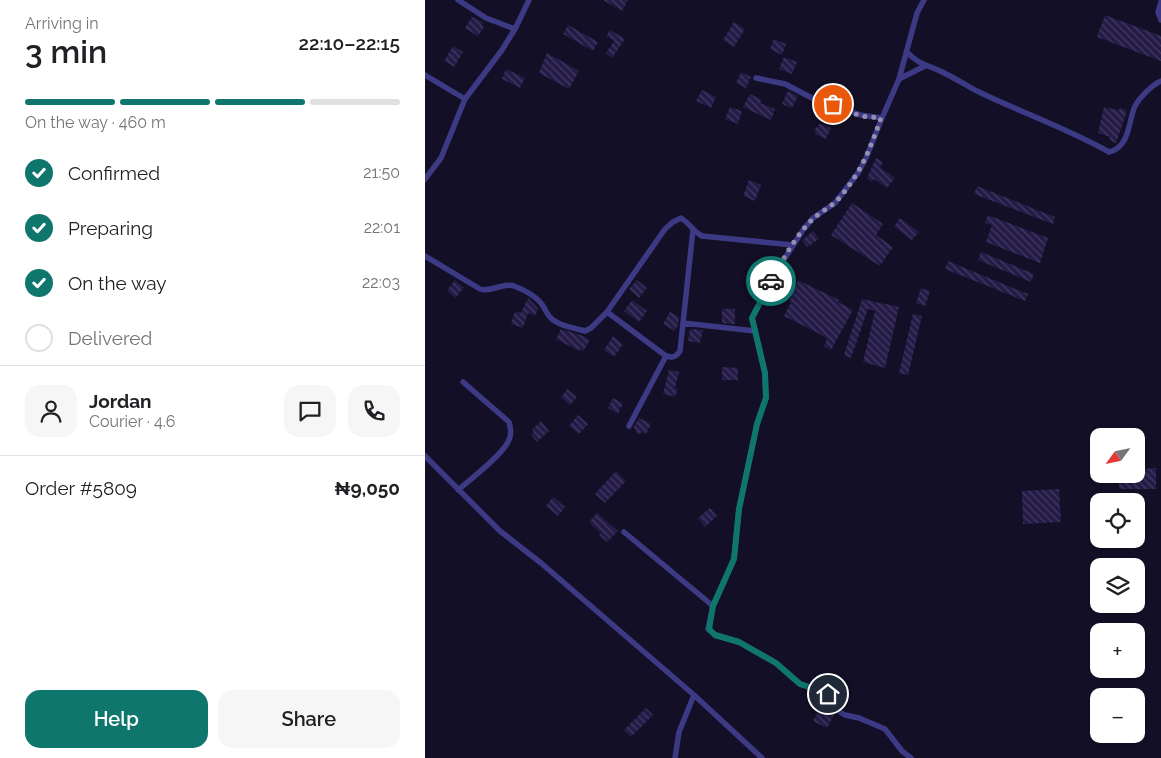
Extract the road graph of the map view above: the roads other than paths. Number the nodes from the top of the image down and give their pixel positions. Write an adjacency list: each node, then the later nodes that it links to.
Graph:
1 (458, 0): 6 (street)
2 (529, 0): 6 (street)
3 (924, 0): 7 (street)
4 (1161, 2): 5 (street)
5 (1161, 20)
6 (515, 29): 13 (street)
7 (907, 52): 8 (street); 11 (street)
8 (925, 66): 11 (street); 12 (street)
9 (425, 75): 13 (street)
10 (756, 78): 14 (street)
11 (899, 80): 14 (street)
12 (1161, 81)
13 (465, 99): 15 (street)
14 (881, 118): 17 (street)
15 (425, 179)
16 (693, 230): 17 (street); 19 (street); 20 (street)
17 (793, 245): 21 (street)
18 (425, 256): 19 (street)
19 (607, 312): 22 (street)
20 (683, 322): 21 (street); 22 (street)
21 (755, 331): 28 (street)
22 (666, 356): 24 (street)
23 (463, 382): 26 (street)
24 (629, 426)
25 (425, 456): 26 (street)
26 (459, 490): 29 (street)
27 (624, 532): 28 (street)
28 (713, 606): 32 (street)
29 (693, 695): 30 (street); 31 (street)
30 (675, 758)
31 (762, 758)
32 (911, 758)

